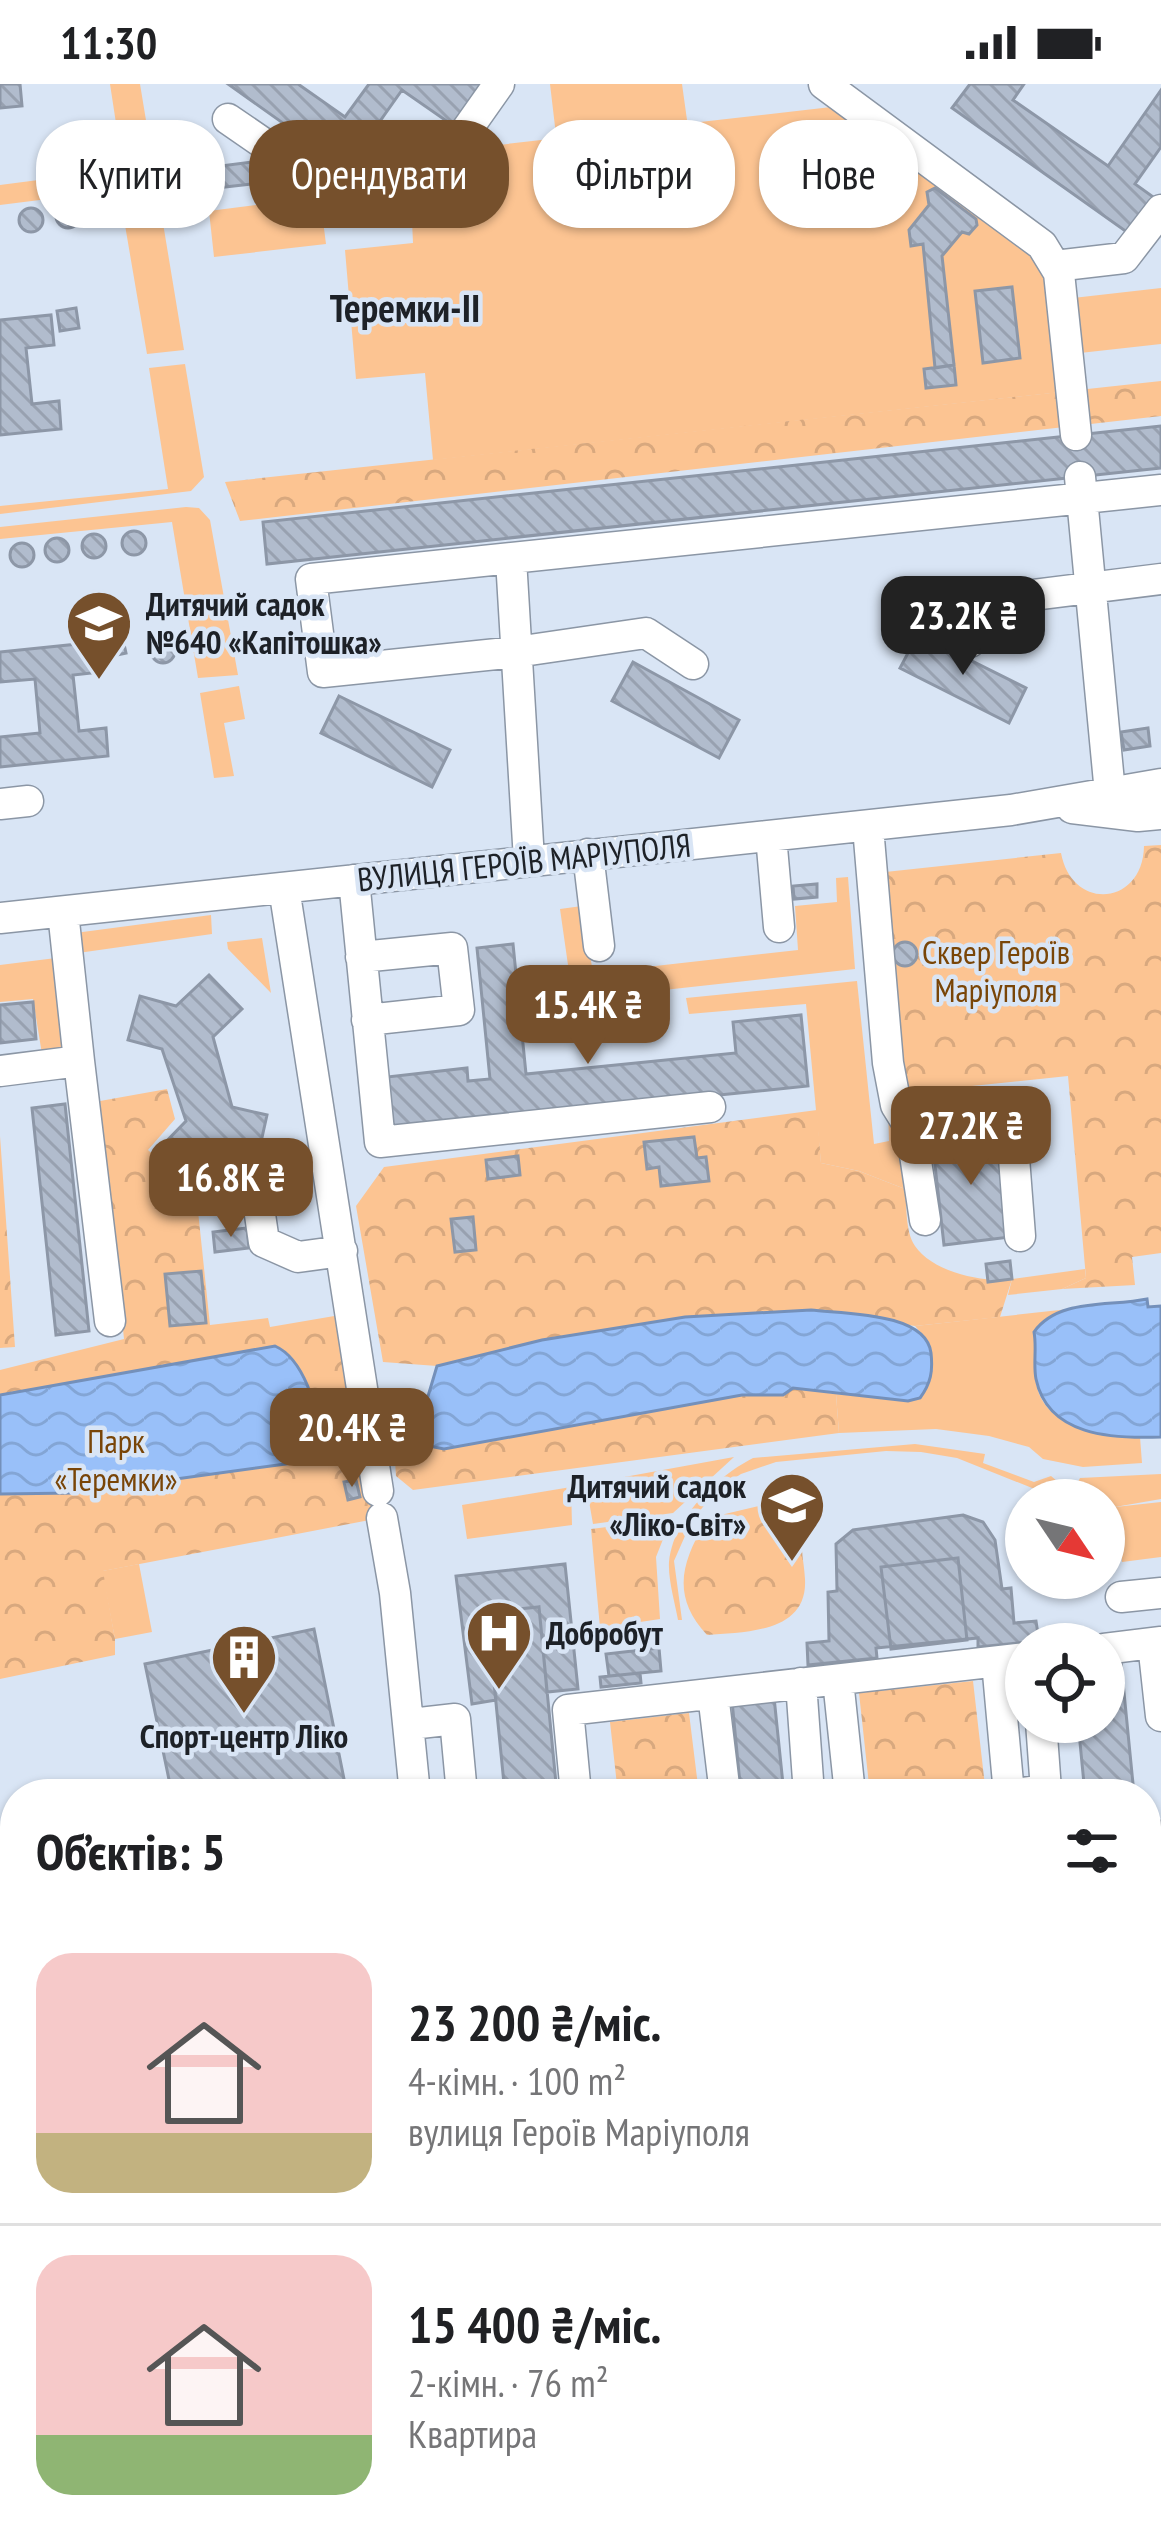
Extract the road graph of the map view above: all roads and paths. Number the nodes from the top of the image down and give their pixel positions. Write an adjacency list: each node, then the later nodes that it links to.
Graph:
1 (500, 84): 3 (street)
2 (824, 84): 5 (street)
3 (228, 119)
4 (1161, 210): 5 (street)
5 (1055, 266): 6 (street)
6 (1076, 435)
7 (1081, 488): 8 (street); 9 (street); 11 (street)
8 (1161, 490)
9 (511, 559): 13 (street); 13 (street)
10 (1161, 579): 11 (street)
11 (1091, 587): 12 (street); 16 (street)
12 (970, 642)
13 (516, 652): 14 (street); 22 (street)
14 (693, 664)
15 (1161, 784): 16 (street, ВУЛИЦЯ ГЕРОЇВ МАРІУПОЛЯ)
16 (1111, 793): 17 (street, ВУЛИЦЯ ГЕРОЇВ МАРІУПОЛЯ)
17 (1048, 806): 18 (street, ВУЛИЦЯ ГЕРОЇВ МАРІУПОЛЯ); 19 (street, ВУЛИЦЯ ГЕРОЇВ МАРІУПОЛЯ)
18 (1161, 814)
19 (868, 827): 20 (street, ВУЛИЦЯ ГЕРОЇВ МАРІУПОЛЯ); 34 (street)
20 (771, 836): 21 (street, ВУЛИЦЯ ГЕРОЇВ МАРІУПОЛЯ); 27 (street)
21 (588, 854): 22 (street, ВУЛИЦЯ ГЕРОЇВ МАРІУПОЛЯ); 28 (street)
22 (529, 860): 23 (street, ВУЛИЦЯ ГЕРОЇВ МАРІУПОЛЯ)
23 (354, 880): 24 (street, ВУЛИЦЯ ГЕРОЇВ МАРІУПОЛЯ); 29 (street)
24 (284, 888): 25 (street, ВУЛИЦЯ ГЕРОЇВ МАРІУПОЛЯ); 38 (street)
25 (63, 912): 26 (street, ВУЛИЦЯ ГЕРОЇВ МАРІУПОЛЯ); 31 (street)
26 (0, 918)
27 (779, 927)
28 (599, 946)
29 (361, 957): 30 (street); 30 (street)
30 (368, 1020): 33 (street)
31 (79, 1061): 32 (street); 39 (street)
32 (0, 1071)
33 (710, 1107)
34 (911, 1129): 36 (street); 37 (street)
35 (259, 1201): 38 (street)
36 (925, 1220)
37 (1021, 1236)
38 (341, 1251): 49 (street)
39 (110, 1321)
40 (1161, 1593): 41 (street)
41 (1125, 1598)
42 (1157, 1642): 43 (street); 48 (street)
43 (1125, 1646)
44 (1005, 1661): 45 (street)
45 (838, 1680): 46 (street); 57 (street)
46 (801, 1683): 47 (street); 56 (street)
47 (713, 1694): 54 (street); 55 (street)
48 (1161, 1716)
49 (410, 1724): 52 (street); 53 (street)
50 (1011, 1743): 58 (street)
51 (1043, 1743): 59 (street)
52 (414, 1779)
53 (460, 1779)
54 (575, 1779)
55 (723, 1779)
56 (808, 1779)
57 (848, 1779)
58 (1011, 1779)
59 (1045, 1779)

